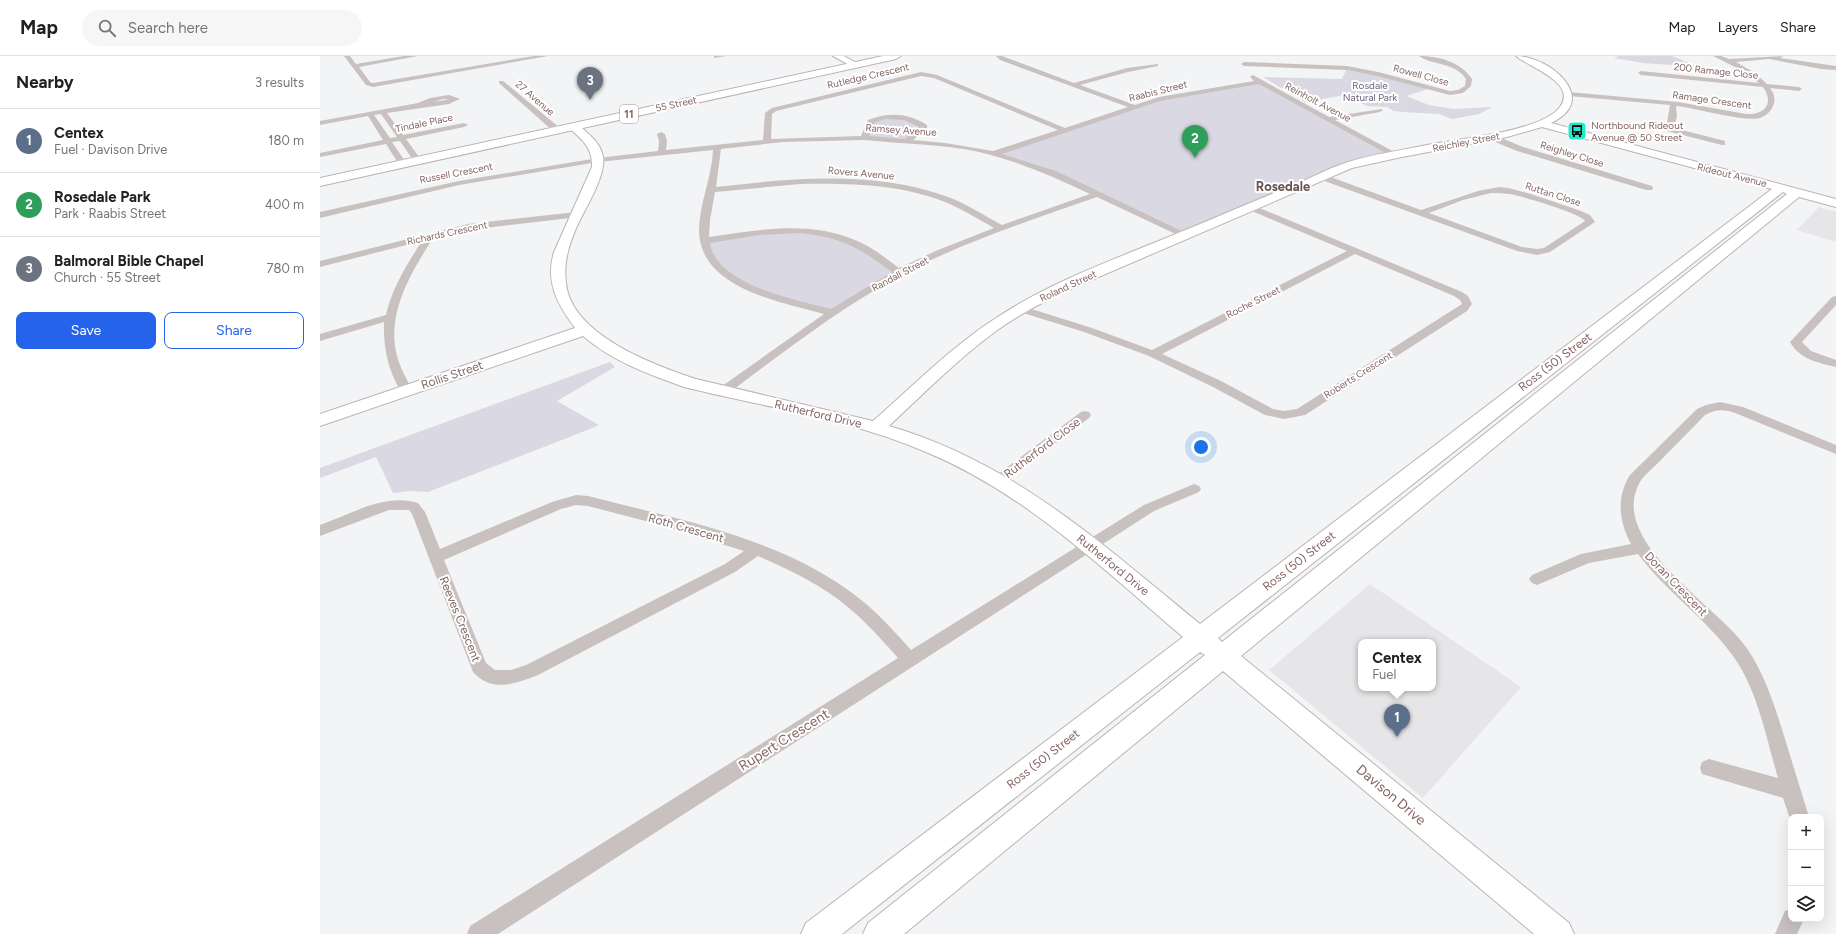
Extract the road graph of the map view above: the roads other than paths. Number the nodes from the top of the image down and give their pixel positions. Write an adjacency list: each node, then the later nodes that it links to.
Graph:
1 (347, 56): 19 (street)
2 (415, 56): 19 (street)
3 (545, 56): 19 (street)
4 (837, 56): 14 (street)
5 (896, 56): 14 (main road, 55 Street / 11)
6 (999, 56): 24 (street)
7 (1242, 56): 16 (street, Reinholt Avenue)
8 (1422, 56): 16 (street, Rowell Close)
9 (1520, 56): 27 (street)
10 (1716, 56): 15 (street)
11 (1785, 56): 13 (street)
12 (1796, 56): 17 (street)
13 (1771, 58): 15 (street); 20 (street)
14 (858, 61): 38 (main road, 55 Street / 11)
15 (1728, 61): 25 (street)
16 (1244, 64): 23 (street, Reinholt Avenue)
17 (1836, 64)
18 (1156, 65): 24 (street)
19 (355, 66)
20 (1836, 68)
21 (1641, 73): 25 (street, 200 Ramage Close)
22 (501, 82): 39 (street, 27 Avenue)
23 (1260, 82): 30 (street, Raabis Street); 34 (street, Reinholt Avenue)
24 (1073, 85): 30 (street)
25 (1765, 86): 26 (street, 200 Ramage Close); 29 (street, Ramage Crescent)
26 (1799, 89)
27 (1569, 94): 29 (street, Ramage Crescent); 36 (street, Reichley Street)
28 (420, 104): 32 (street)
29 (1672, 104): 48 (street)
30 (1134, 107): 40 (street, Raabis Street)
31 (1380, 110): 34 (street)
32 (383, 112): 33 (street); 43 (street)
33 (370, 114): 35 (street); 46 (street)
34 (1327, 119): 53 (street, Reinholt Avenue)
35 (320, 123)
36 (1541, 124): 42 (street, Reichley Street); 62 (street, Rideout Avenue)
37 (464, 125): 43 (street, Tindale Place)
38 (574, 127): 39 (main road, 55 Street / 11); 54 (street)
39 (557, 130): 55 (main road, 55 Street / 11)
40 (1065, 130): 47 (street, Rutledge Crescent); 51 (street, Raabis Street)
41 (661, 134): 50 (street)
42 (1490, 137): 53 (street, Reichley Street); 59 (street, Reighley Close)
43 (402, 138): 46 (street, Tindale Place); 55 (street)
44 (864, 138): 45 (street, Ramsey Avenue); 45 (street); 47 (street, Ramsey Avenue)
45 (907, 140): 51 (street, Ramsey Avenue)
46 (389, 141): 52 (street, Tindale Place); 56 (street)
47 (767, 141): 49 (street, Ramsey Avenue)
48 (1722, 143)
49 (717, 147): 50 (street, Ramsey Avenue); 60 (street)
50 (662, 152): 54 (street, Ramsey Avenue)
51 (993, 154): 63 (street, Ramsey Avenue)
52 (320, 155)
53 (1396, 155): 57 (street, Reichley Street)
54 (598, 160): 68 (street, Russell Crescent); 69 (street, Rutherford Drive)
55 (418, 161): 56 (main road, 55 Street / 11)
56 (403, 164): 58 (main road, 55 Street / 11)
57 (1322, 177): 61 (street, Reichley Street); 67 (street, Ruttan Close)
58 (320, 182)
59 (1649, 188)
60 (711, 190): 70 (street, Rovers Avenue); 73 (street)
61 (1289, 191): 65 (street, Roland Street)
62 (1787, 192): 64 (street); 66 (street); 99 (street, Ross (50) Street); 100 (street, Ross (50) Street)
63 (1097, 194): 70 (street, Randall Street); 72 (street, Ramsey Avenue)
64 (1836, 203)
65 (1250, 207): 72 (street, Roland Street); 74 (street, Roberts Crescent)
66 (1836, 208)
67 (1422, 213): 67 (street, Ruttan Close)
68 (320, 215)
69 (576, 215): 71 (street, Richards Crescent); 81 (street, Rutherford Drive)
70 (1001, 228): 76 (street, Randall Street)
71 (431, 235): 75 (street, Richards Crescent); 80 (street)
72 (1185, 235): 78 (street, Roland Street)
73 (704, 241): 76 (street); 79 (street)
74 (1354, 251): 83 (street, Roche Street); 83 (street, Roberts Crescent)
75 (320, 264)
76 (900, 272): 79 (street, Randall Street)
77 (1836, 299): 84 (street)
78 (1021, 309): 83 (street, Roberts Crescent); 89 (street, Roland Street)
79 (832, 313): 86 (street, Randall Street)
80 (391, 317): 82 (street); 85 (street)
81 (585, 330): 85 (street, Rollis Street); 86 (street, Rutherford Drive)
82 (320, 338)
83 (1153, 354)
84 (1836, 364)
85 (406, 390): 88 (street, Rollis Street)
86 (722, 392): 89 (street, Rutherford Drive)
87 (1084, 416): 91 (street, Rutherford Close)
88 (320, 420)
89 (876, 428): 91 (street, Rutherford Drive)
90 (1836, 450): 95 (street, Doran Crescent)
91 (999, 480): 94 (street, Rutherford Drive)
92 (1194, 489): 94 (street, Rupert Crescent)
93 (320, 531): 97 (street, Reeves Crescent)
94 (1089, 546): 99 (street, Rutherford Drive); 101 (street, Rupert Crescent)
95 (1641, 548): 98 (street); 103 (street, Doran Crescent)
96 (756, 550): 97 (street, Roth Crescent); 97 (street, Reeves Crescent); 101 (street, Roth Crescent)
97 (436, 557)
98 (1537, 579)
99 (1202, 637): 100 (street, Rutherford Drive); 107 (street, Ross (50) Street)
100 (1224, 656): 108 (street, Ross (50) Street); 109 (street, Davison Drive)
101 (910, 660): 106 (street, Rupert Crescent)
102 (1709, 768): 103 (street)
103 (1792, 791): 104 (street, Doran Crescent)
104 (1798, 814)
105 (1792, 922): 110 (street)
106 (478, 934)
107 (816, 934)
108 (879, 934)
109 (1558, 934)
110 (1786, 934)

